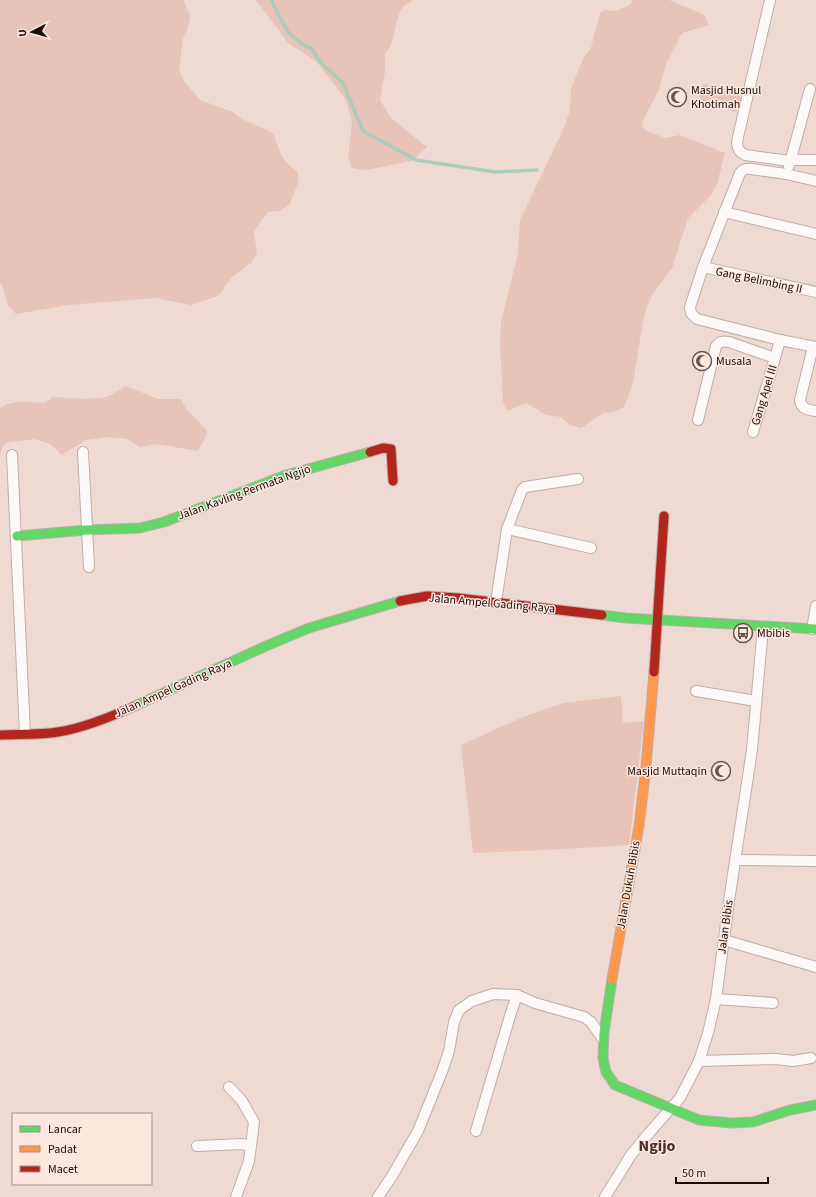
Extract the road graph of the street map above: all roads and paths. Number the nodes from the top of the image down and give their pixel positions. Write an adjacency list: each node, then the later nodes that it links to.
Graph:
1 (770, 0): 4 (street)
2 (810, 89): 4 (street)
3 (816, 160): 4 (street)
4 (790, 161): 5 (street)
5 (786, 174): 6 (street); 7 (street)
6 (816, 181)
7 (724, 212): 8 (street); 9 (street)
8 (816, 234)
9 (703, 267): 10 (street, Gang Belimbing II); 11 (street)
10 (816, 292)
11 (780, 340): 12 (street); 13 (street, Gang Apel III)
12 (814, 347): 14 (street)
13 (775, 358): 15 (street); 16 (street, Gang Apel III)
14 (816, 411)
15 (698, 420)
16 (753, 432)
17 (83, 452): 23 (street)
18 (12, 455): 24 (street)
19 (578, 479): 22 (street)
20 (393, 481): 23 (street, Jalan Kavling Permata Ngijo)
21 (664, 516): 29 (street, Jalan Dukuh Bibis)
22 (507, 529): 25 (street); 27 (street)
23 (86, 530): 24 (street, Jalan Kavling Permata Ngijo); 26 (street)
24 (17, 536): 34 (street)
25 (591, 548)
26 (89, 567)
27 (496, 602): 29 (street, Jalan Ampel Gading Raya); 34 (street, Jalan Ampel Gading Raya)
28 (816, 606): 31 (street)
29 (658, 619): 30 (street, Jalan Ampel Gading Raya); 43 (street, Jalan Dukuh Bibis)
30 (763, 627): 31 (street, Jalan Ampel Gading Raya); 33 (street, Jalan Bibis)
31 (814, 629)
32 (696, 691): 33 (street)
33 (756, 701): 36 (street, Jalan Bibis)
34 (26, 734): 35 (street, Jalan Ampel Gading Raya)
35 (0, 735)
36 (735, 860): 37 (street); 38 (street, Jalan Bibis)
37 (816, 861)
38 (724, 940): 39 (street); 41 (street, Jalan Bibis)
39 (816, 967)
40 (518, 995): 43 (street); 49 (street); 53 (street)
41 (716, 999): 42 (street); 45 (street, Jalan Bibis)
42 (773, 1003)
43 (603, 1039): 48 (street, Jalan Dukuh Bibis)
44 (811, 1058): 45 (street)
45 (699, 1061): 48 (street, Jalan Bibis)
46 (229, 1088): 51 (street)
47 (816, 1105): 48 (street, Jalan Dukuh Bibis)
48 (672, 1108): 54 (street, Jalan Bibis)
49 (476, 1131)
50 (197, 1146): 51 (street)
51 (251, 1146): 52 (street)
52 (236, 1197)
53 (378, 1197)
54 (605, 1197)

